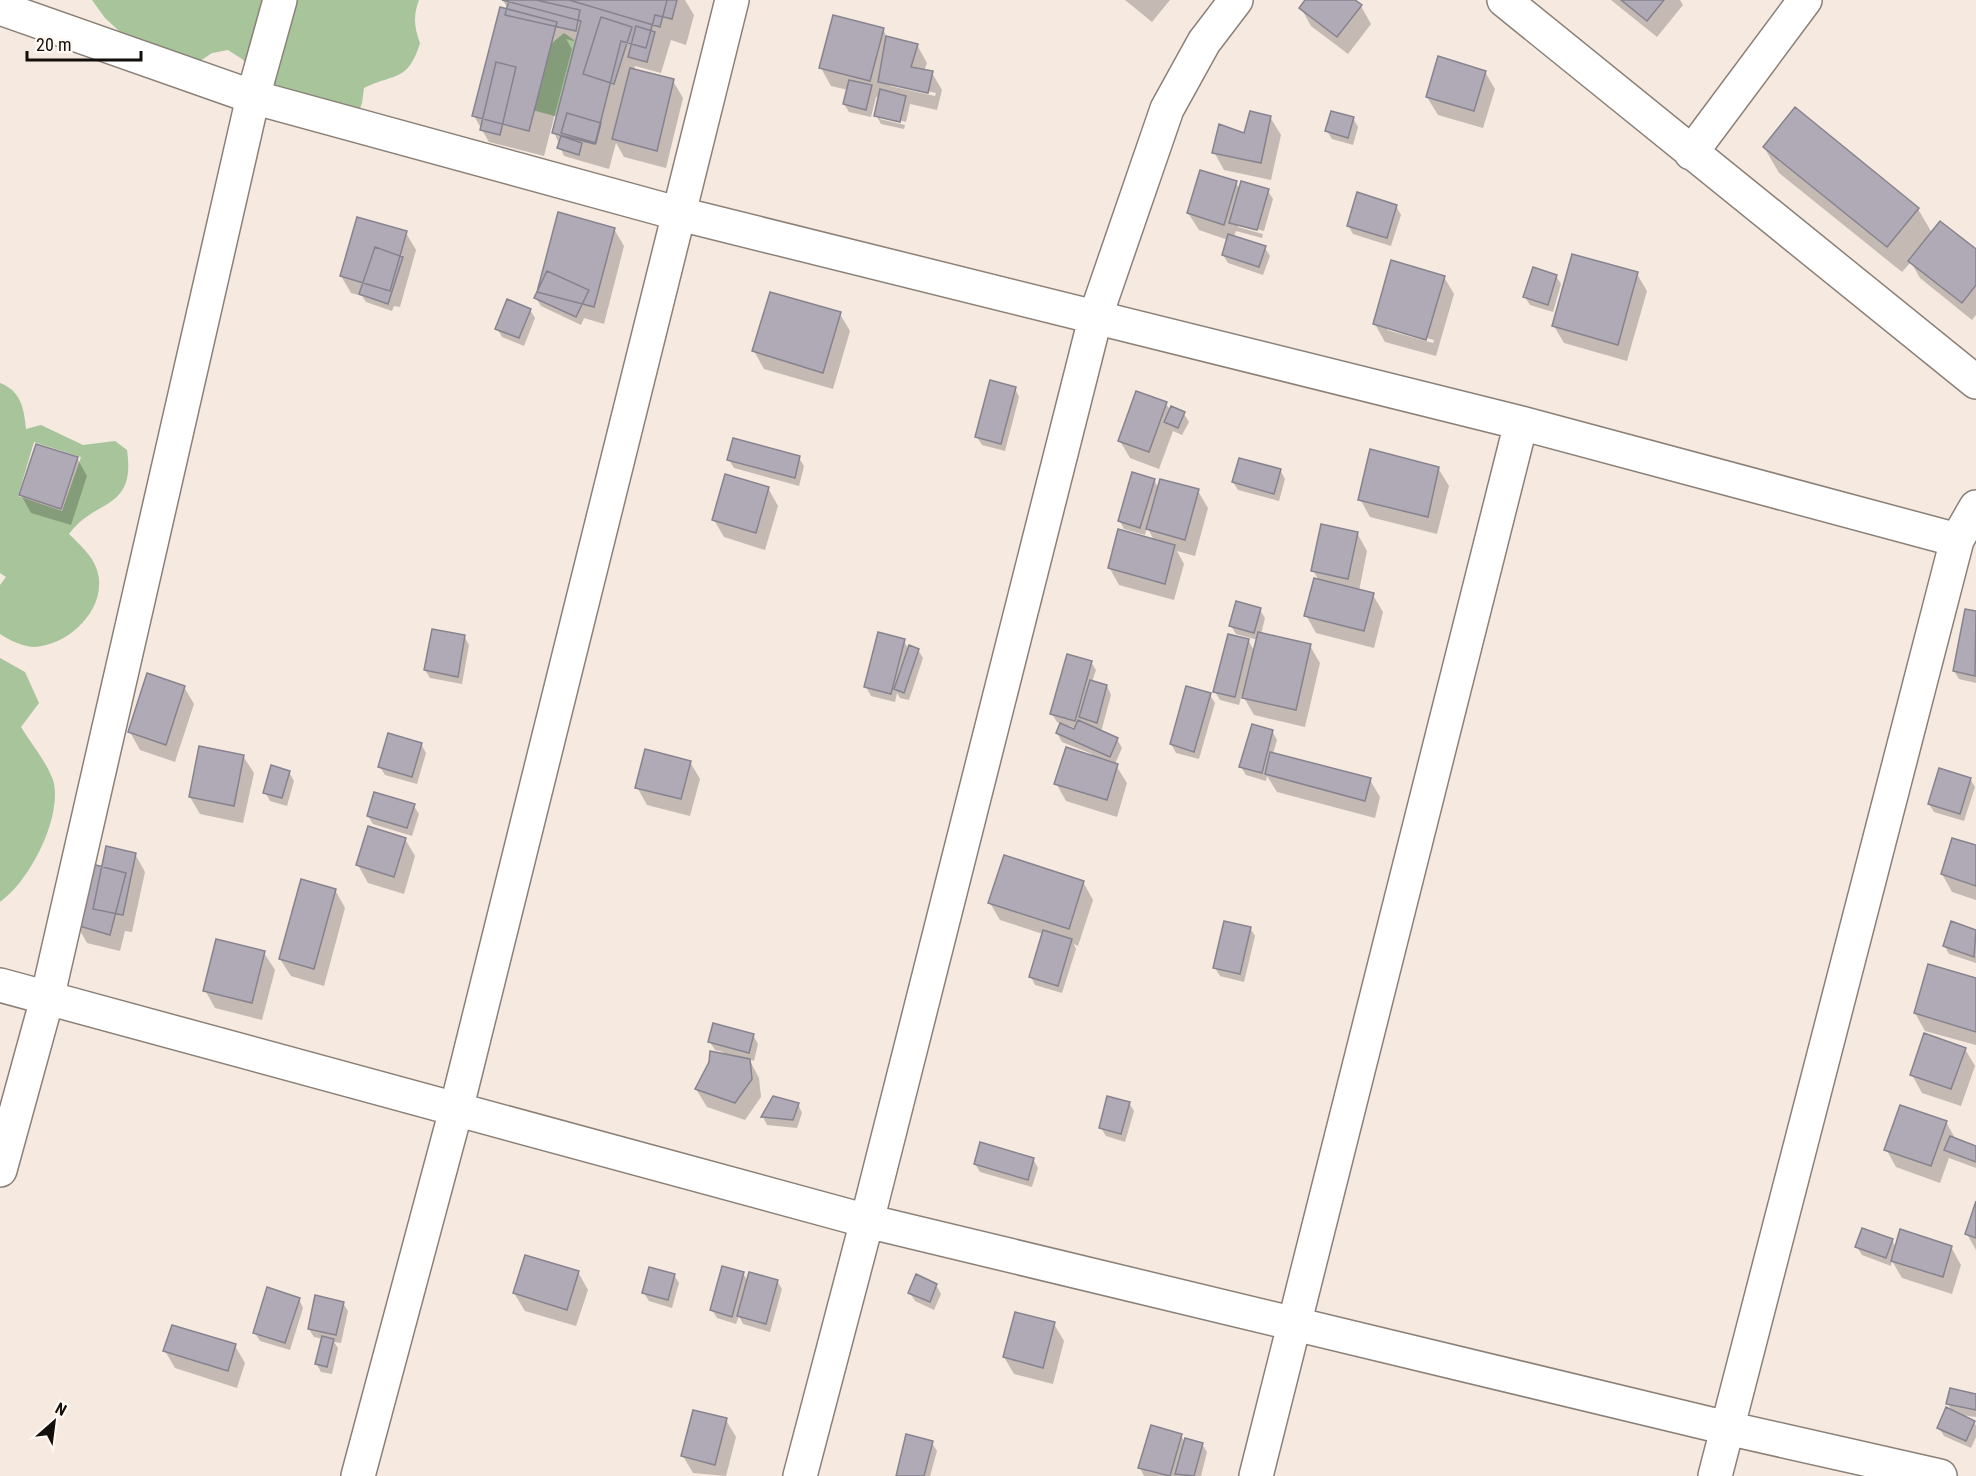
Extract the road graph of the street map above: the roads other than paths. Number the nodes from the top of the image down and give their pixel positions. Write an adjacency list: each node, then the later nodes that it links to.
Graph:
1 (280, 0): 7 (street)
2 (732, 0): 9 (street)
3 (1236, 0): 10 (street)
4 (1504, 0): 8 (street)
5 (1805, 0): 8 (street)
6 (0, 8): 7 (street)
7 (253, 97): 9 (street); 16 (street)
8 (1691, 153): 11 (street)
9 (680, 214): 10 (street); 17 (street)
10 (1096, 315): 12 (street); 19 (street)
11 (1976, 382)
12 (1521, 423): 14 (street); 20 (street)
13 (1976, 507): 14 (street)
14 (1958, 540): 21 (street)
15 (0, 985): 16 (street)
16 (47, 999): 17 (street); 18 (street)
17 (456, 1110): 19 (street); 22 (street)
18 (0, 1170)
19 (867, 1221): 20 (street); 23 (street)
20 (1295, 1324): 21 (street); 24 (street)
21 (1727, 1428): 25 (street); 26 (street)
22 (358, 1476)
23 (800, 1476)
24 (1256, 1476)
25 (1715, 1476)
26 (1940, 1476)

